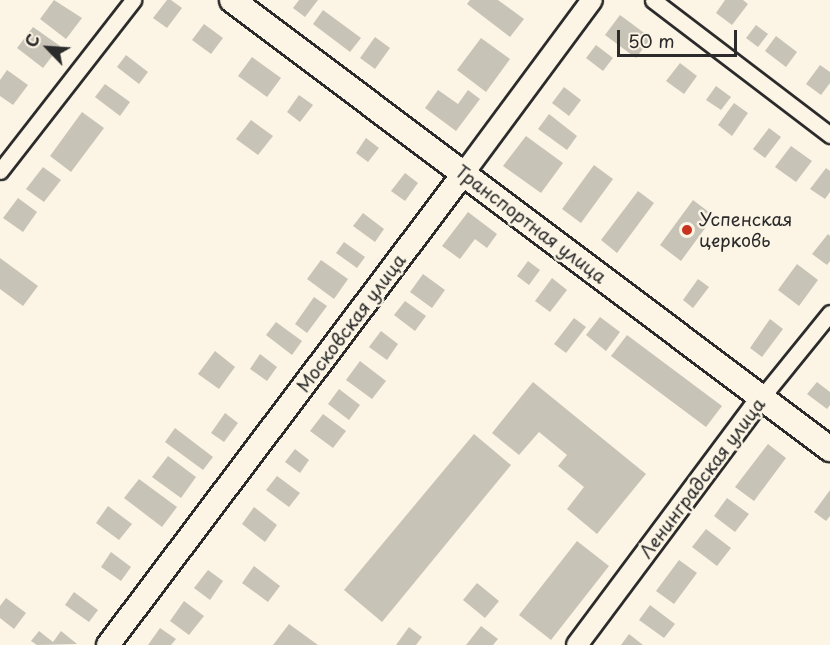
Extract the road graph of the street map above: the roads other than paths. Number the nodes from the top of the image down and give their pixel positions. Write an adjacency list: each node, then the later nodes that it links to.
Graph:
1 (133, 0): 6 (street)
2 (232, 0): 7 (main road, Транспортная улица)
3 (592, 0): 7 (street, Московская улица)
4 (653, 0): 5 (street)
5 (830, 135)
6 (0, 171)
7 (464, 173): 9 (main road, Транспортная улица); 11 (main road, Московская улица)
8 (830, 313): 9 (street, Ленинградская улица)
9 (762, 397): 10 (main road, Транспортная улица); 12 (street, Ленинградская улица)
10 (830, 449)
11 (108, 645)
12 (577, 645)

